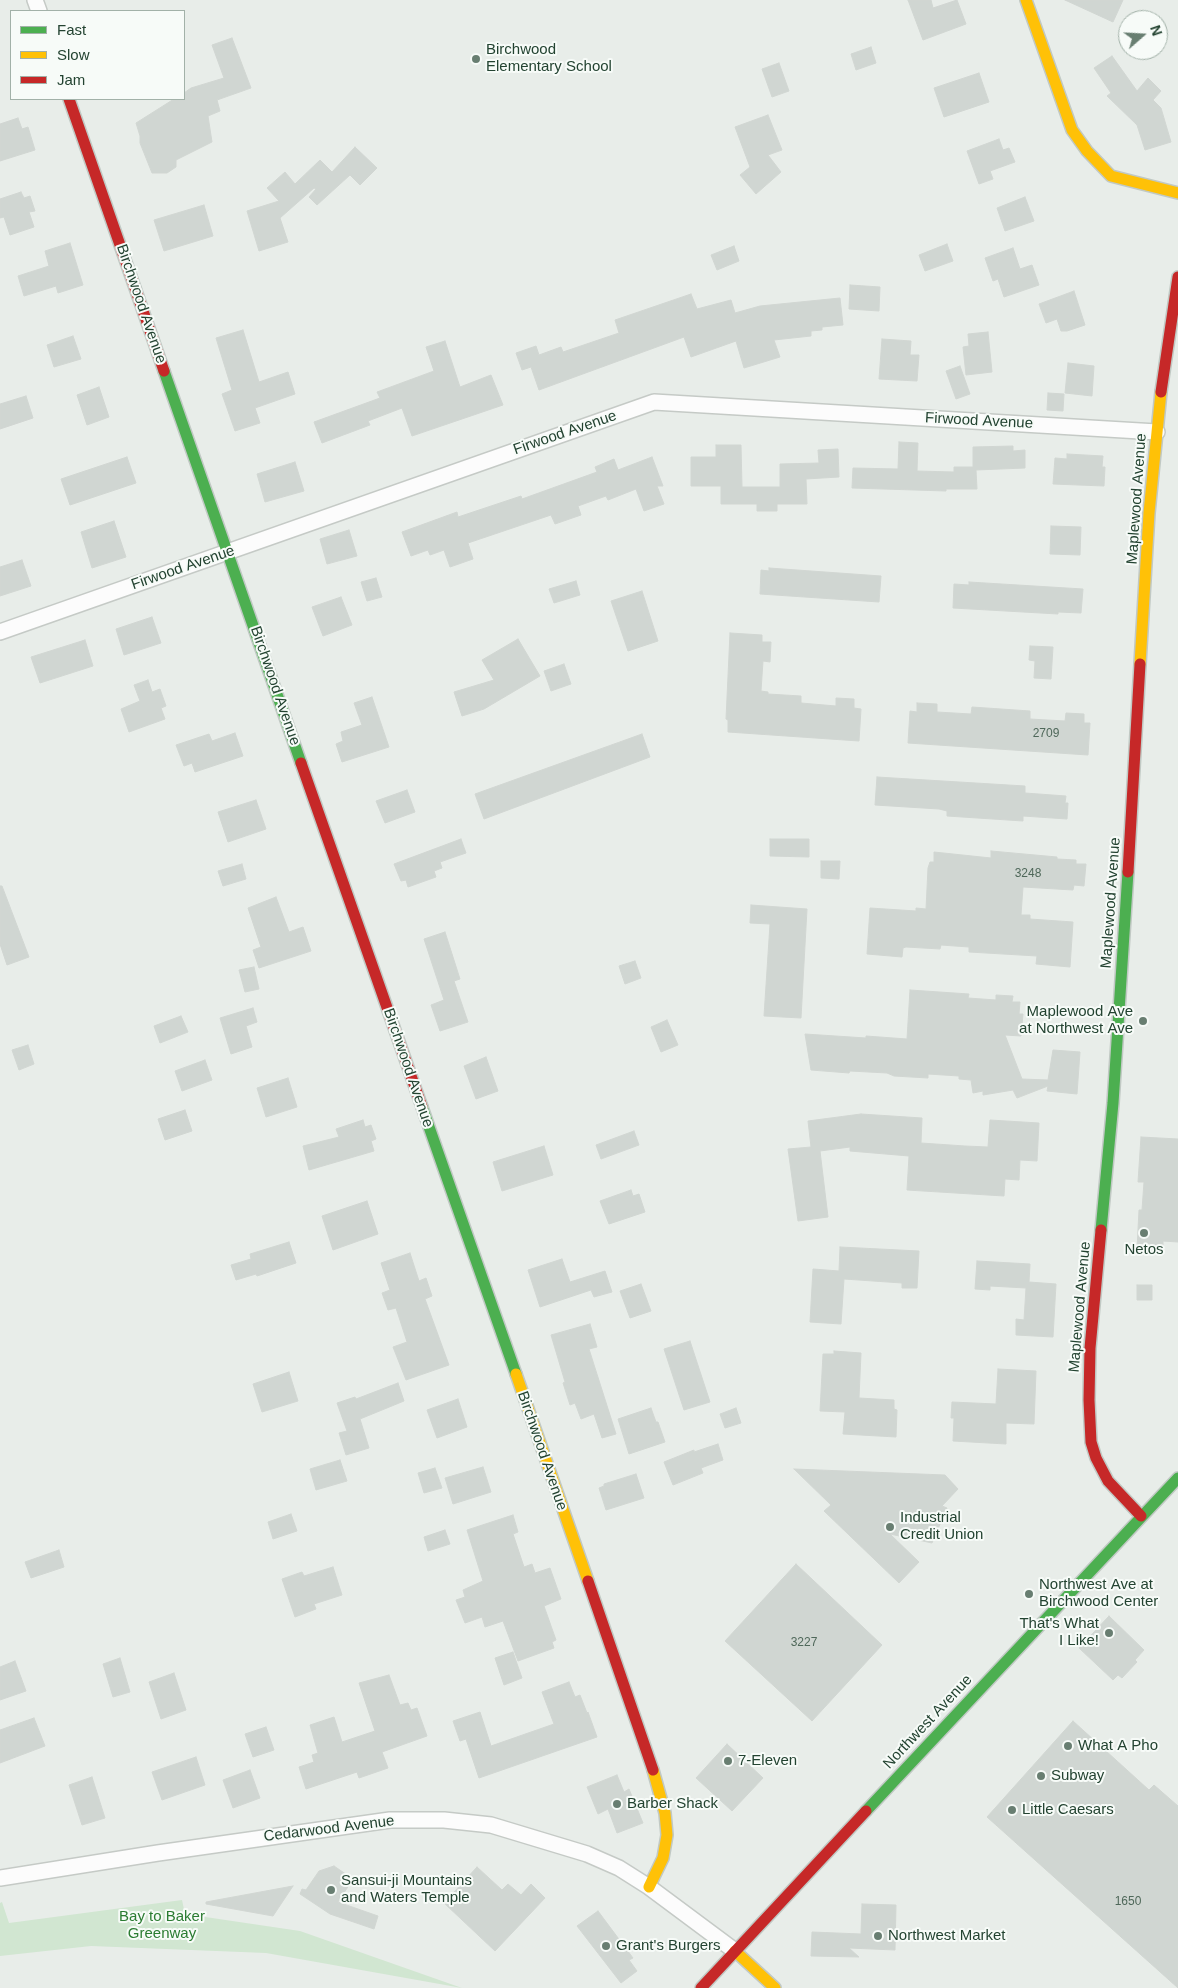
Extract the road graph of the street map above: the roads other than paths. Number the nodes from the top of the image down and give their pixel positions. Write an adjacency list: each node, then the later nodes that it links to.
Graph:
1 (1026, 0): 3 (street)
2 (69, 100): 6 (street, Birchwood Avenue)
3 (1178, 193)
4 (1178, 277): 5 (street, Maplewood Avenue)
5 (1157, 432): 6 (street, Firwood Avenue); 9 (street, Maplewood Avenue)
6 (228, 552): 7 (street, Firwood Avenue); 11 (street, Birchwood Avenue)
7 (0, 632)
8 (1178, 1478): 9 (street, Northwest Avenue)
9 (1141, 1516): 12 (street, Northwest Avenue)
10 (0, 1878): 11 (street, Cedarwood Avenue)
11 (648, 1887): 12 (street)
12 (735, 1951): 13 (street, Northwest Avenue); 14 (street)
13 (701, 1988)
14 (775, 1988)

